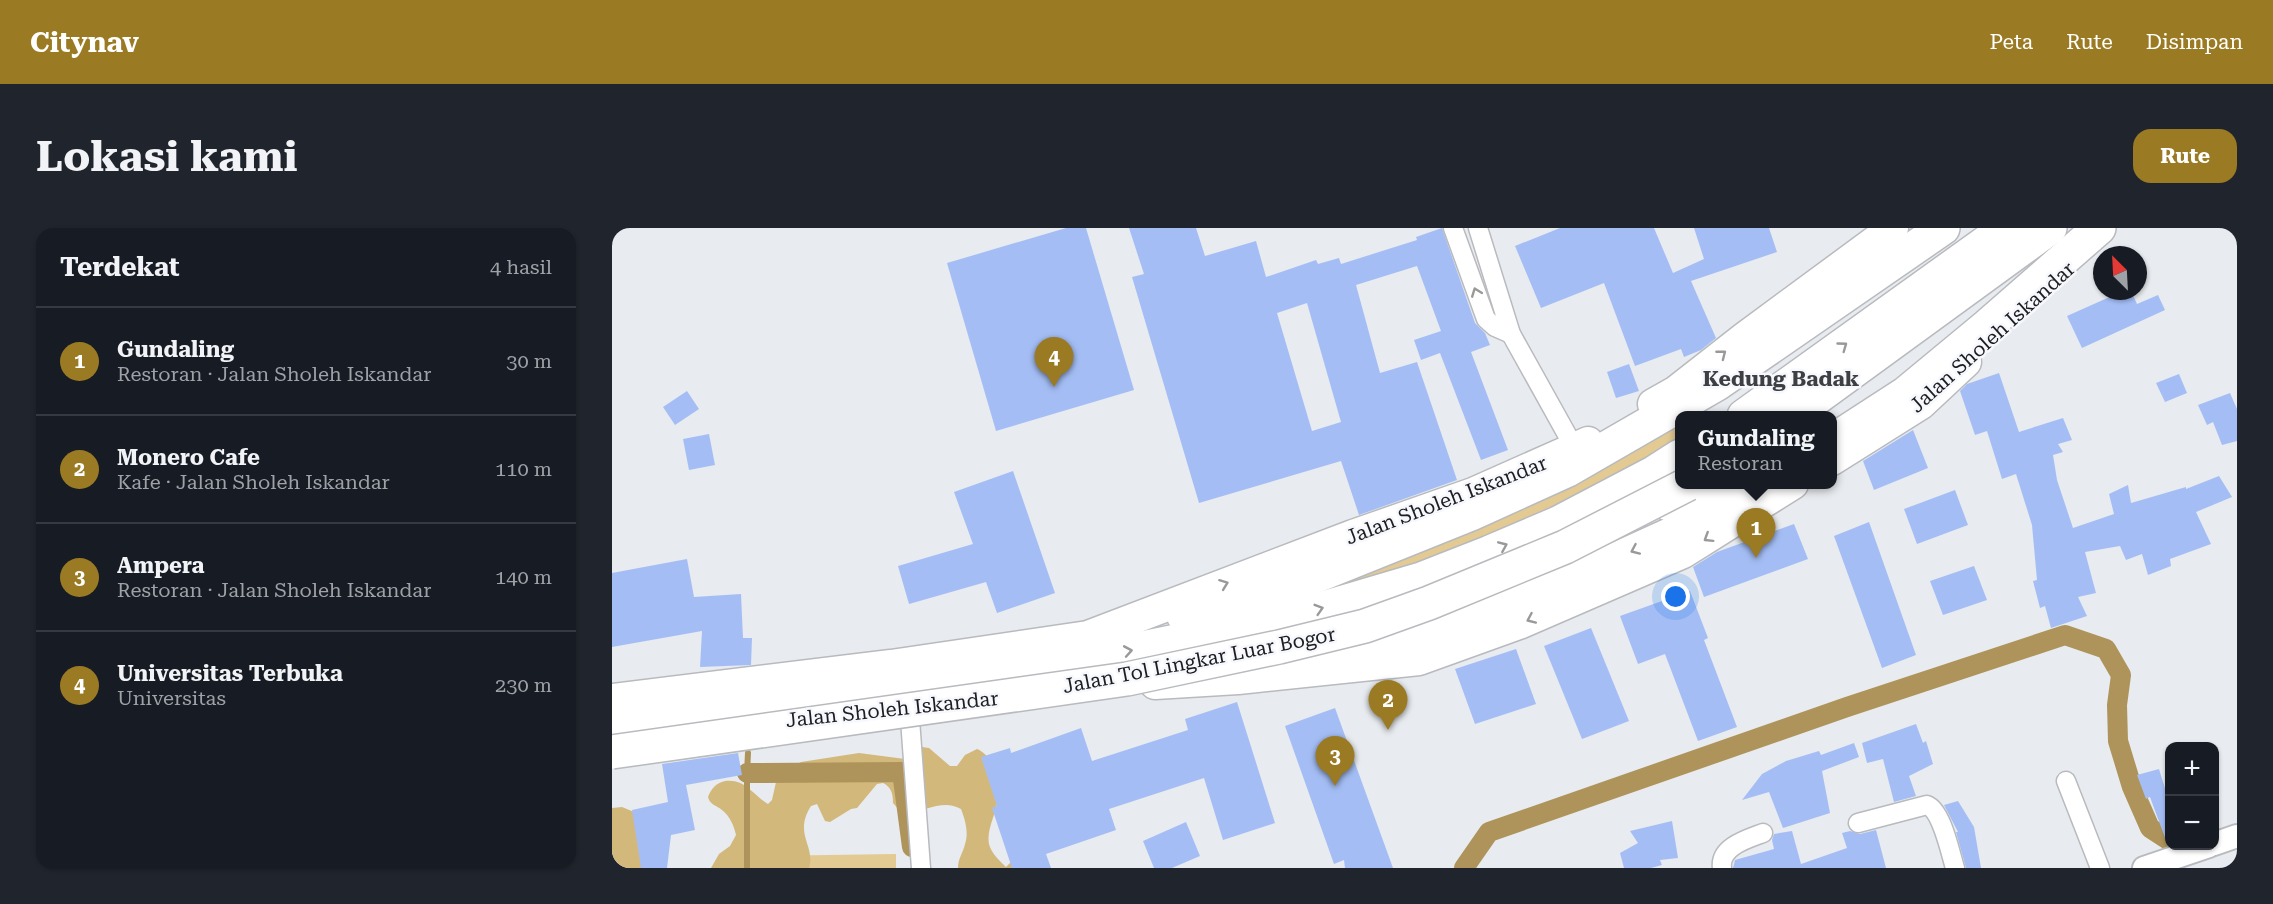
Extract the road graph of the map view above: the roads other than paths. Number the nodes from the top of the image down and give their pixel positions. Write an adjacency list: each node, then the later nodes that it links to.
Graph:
1 (1453, 228): 11 (street, one-way to 1)
2 (1478, 228): 11 (street)
3 (1893, 228): 18 (highway, Jalan Sholeh Iskandar, one-way to 3)
4 (1943, 228): 25 (highway)
5 (1955, 228): 12 (highway)
6 (2006, 228): 13 (highway, one-way to 6)
7 (2050, 228): 14 (highway)
8 (2067, 228): 15 (highway, Jalan Sholeh Iskandar)
9 (2099, 228): 17 (highway)
10 (2116, 228): 19 (highway, Jalan Sholeh Iskandar)
11 (1511, 334): 18 (street)
12 (1692, 411)
13 (1751, 411)
14 (1799, 411)
15 (1822, 411)
16 (1675, 421): 25 (highway, Jalan Sholeh Iskandar)
17 (1837, 438)
18 (1575, 449): 26 (highway, Jalan Sholeh Iskandar, one-way to 18)
19 (1837, 457)
20 (1675, 459): 31 (highway, Jalan Tol Lingkar Luar Bogor, one-way to 20)
21 (1678, 489): 33 (highway, Jalan Tol Lingkar Luar Bogor, bridge)
22 (1700, 489): 27 (highway, Jalan Sholeh Iskandar)
23 (1753, 489): 27 (highway, one-way to 27)
24 (1785, 489): 28 (highway, Jalan Sholeh Iskandar, one-way to 28)
25 (1267, 596): 26 (highway, Jalan Sholeh Iskandar)
26 (1088, 636): 29 (highway, Jalan Sholeh Iskandar)
27 (1247, 665): 28 (highway, Jalan Sholeh Iskandar)
28 (1173, 682): 30 (highway, Jalan Sholeh Iskandar)
29 (612, 699)
30 (909, 706): 32 (highway, Jalan Sholeh Iskandar); 40 (street)
31 (612, 718)
32 (612, 741)
33 (612, 752)
34 (2066, 781): 43 (street)
35 (1858, 824): 42 (street)
36 (1763, 833): 41 (street)
37 (2237, 836): 38 (street)
38 (2219, 842)
39 (2198, 850): 44 (street)
40 (921, 868)
41 (1722, 868)
42 (1955, 868)
43 (2100, 868)
44 (2144, 868)

